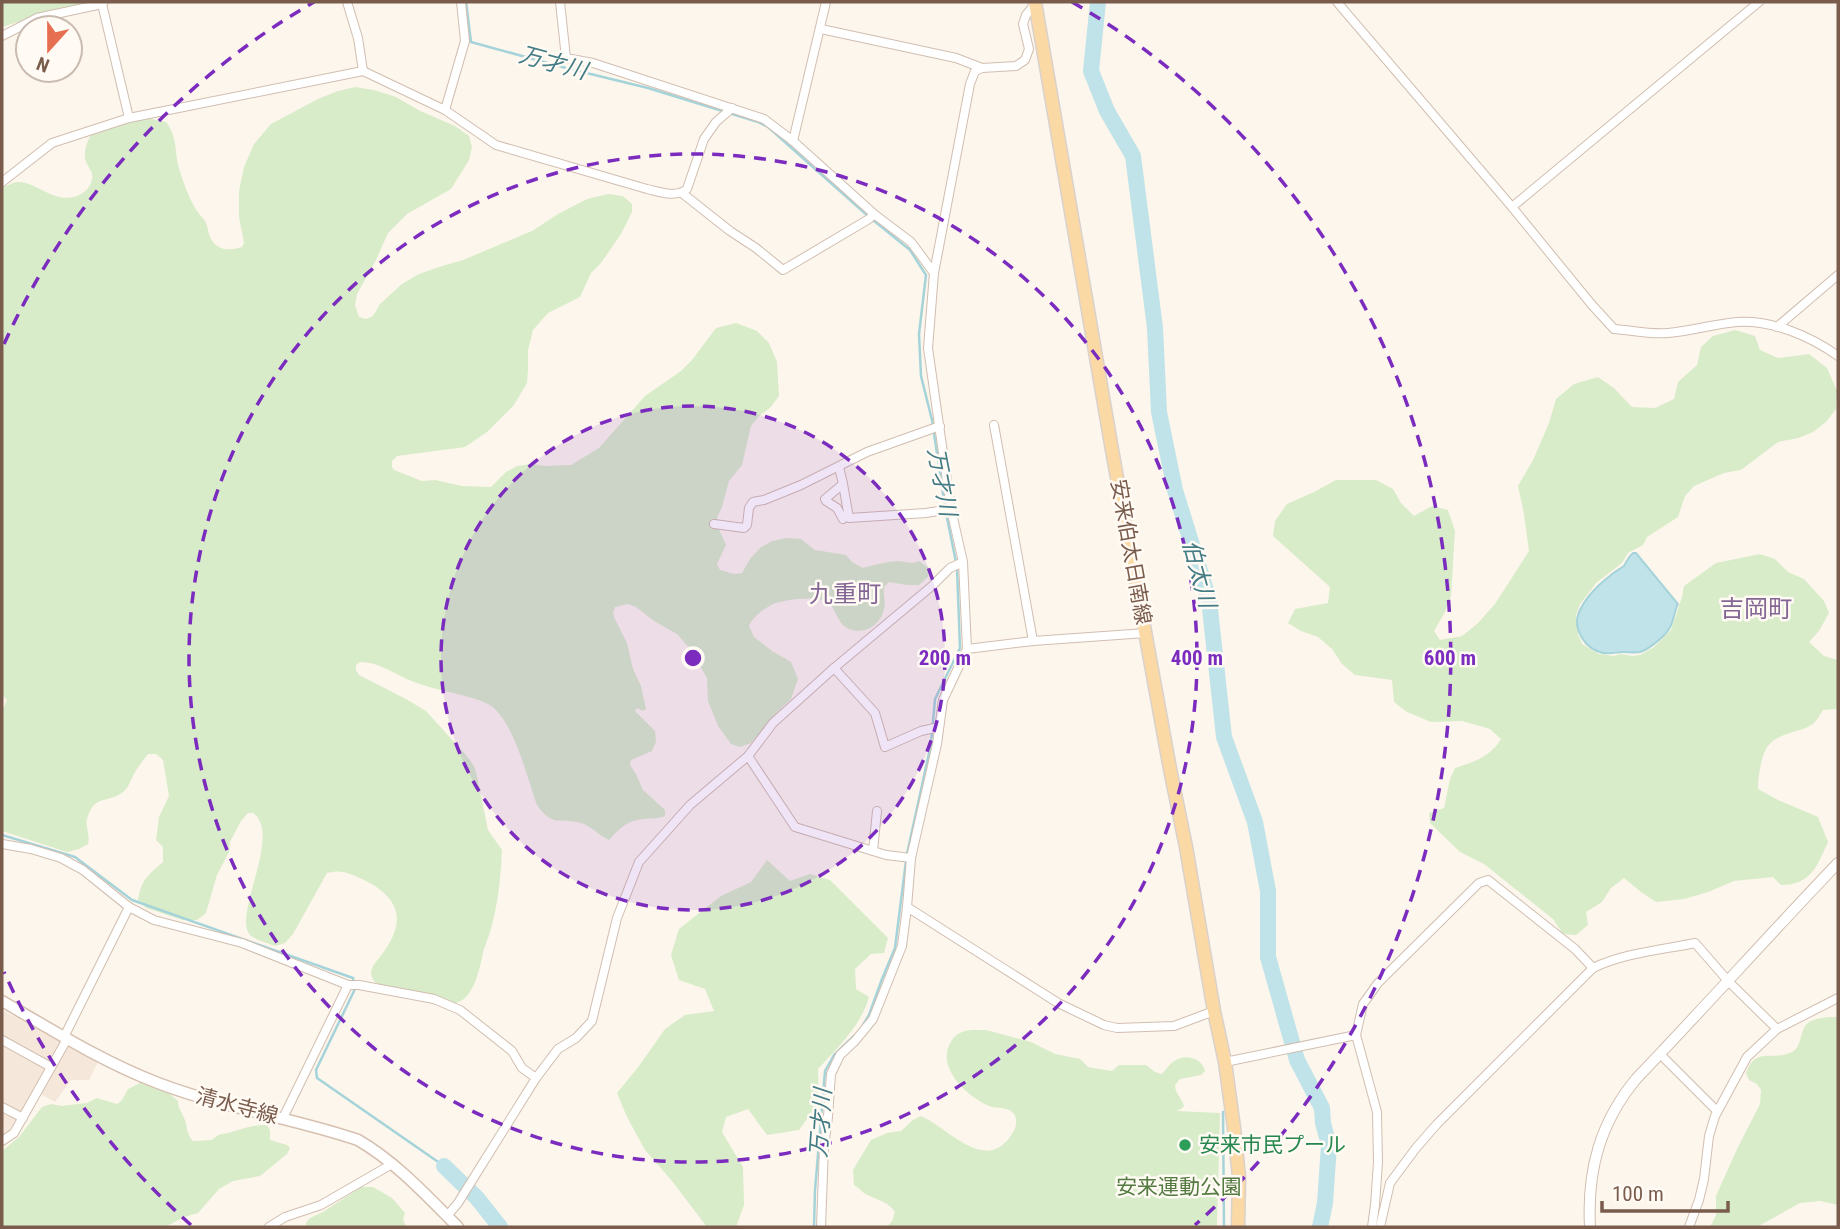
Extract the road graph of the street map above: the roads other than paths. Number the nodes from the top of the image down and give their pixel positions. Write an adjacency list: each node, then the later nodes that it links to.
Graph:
1 (347, 2): 12 (street)
2 (461, 2): 13 (street)
3 (560, 2): 14 (street)
4 (826, 2): 9 (street)
5 (1337, 2): 19 (street)
6 (1759, 2): 19 (street)
7 (103, 3): 10 (street); 15 (street)
8 (1035, 3): 11 (street); 33 (main road, 安来伯太日南線)
9 (821, 29): 11 (street); 16 (street)
10 (2, 36)
11 (982, 68): 21 (street)
12 (363, 71): 13 (street); 15 (street)
13 (445, 110): 18 (street)
14 (728, 112): 16 (street); 18 (street)
15 (129, 118): 17 (street)
16 (793, 141): 20 (street)
17 (2, 182)
18 (682, 193): 20 (street)
19 (1512, 207): 23 (street)
20 (872, 216): 21 (street)
21 (934, 273): 26 (street)
22 (1838, 275): 23 (street)
23 (1777, 327): 24 (street)
24 (1838, 356)
25 (994, 425): 34 (street)
26 (935, 427): 27 (street); 29 (street)
27 (839, 467): 28 (street); 31 (street)
28 (843, 484): 29 (street); 30 (street)
29 (947, 509): 32 (street)
30 (843, 519)
31 (714, 524)
32 (958, 563): 35 (street); 36 (street)
33 (1146, 633): 34 (street); 51 (main road, 安来伯太日南線)
34 (1032, 640): 35 (street)
35 (967, 649): 37 (street)
36 (834, 668): 37 (street); 38 (street)
37 (934, 729): 42 (street)
38 (748, 756): 41 (street); 59 (street)
39 (877, 811): 41 (street)
40 (2, 844): 44 (street)
41 (873, 851): 42 (street)
42 (911, 858): 45 (street)
43 (1838, 863): 47 (street)
44 (129, 907): 48 (street); 54 (street)
45 (907, 907): 51 (street); 69 (street)
46 (1593, 968): 47 (street); 53 (street); 72 (street)
47 (1729, 982): 52 (street); 56 (street)
48 (348, 985): 59 (street); 63 (street)
49 (1838, 998): 52 (street)
50 (2, 1001): 54 (main road, 清水寺線)
51 (1214, 1012): 57 (main road, 安来伯太日南線)
52 (1777, 1029): 61 (street)
53 (1352, 1036): 57 (street); 71 (street)
54 (65, 1038): 58 (street); 63 (main road, 清水寺線)
55 (2, 1041): 58 (street)
56 (1660, 1054): 61 (street); 73 (street)
57 (1232, 1061): 70 (main road, 安来伯太日南線)
58 (51, 1068): 62 (street)
59 (536, 1077): 66 (street)
60 (2, 1107): 62 (street)
61 (1717, 1111): 74 (street)
62 (23, 1118): 64 (street)
63 (283, 1118): 65 (main road, 清水寺線)
64 (2, 1140)
65 (392, 1164): 66 (main road, 清水寺線); 67 (street)
66 (447, 1216): 68 (main road, 清水寺線)
67 (269, 1227)
68 (458, 1227)
69 (821, 1227)
70 (1238, 1227)
71 (1371, 1227)
72 (1380, 1227)
73 (1590, 1227)
74 (1689, 1227)

